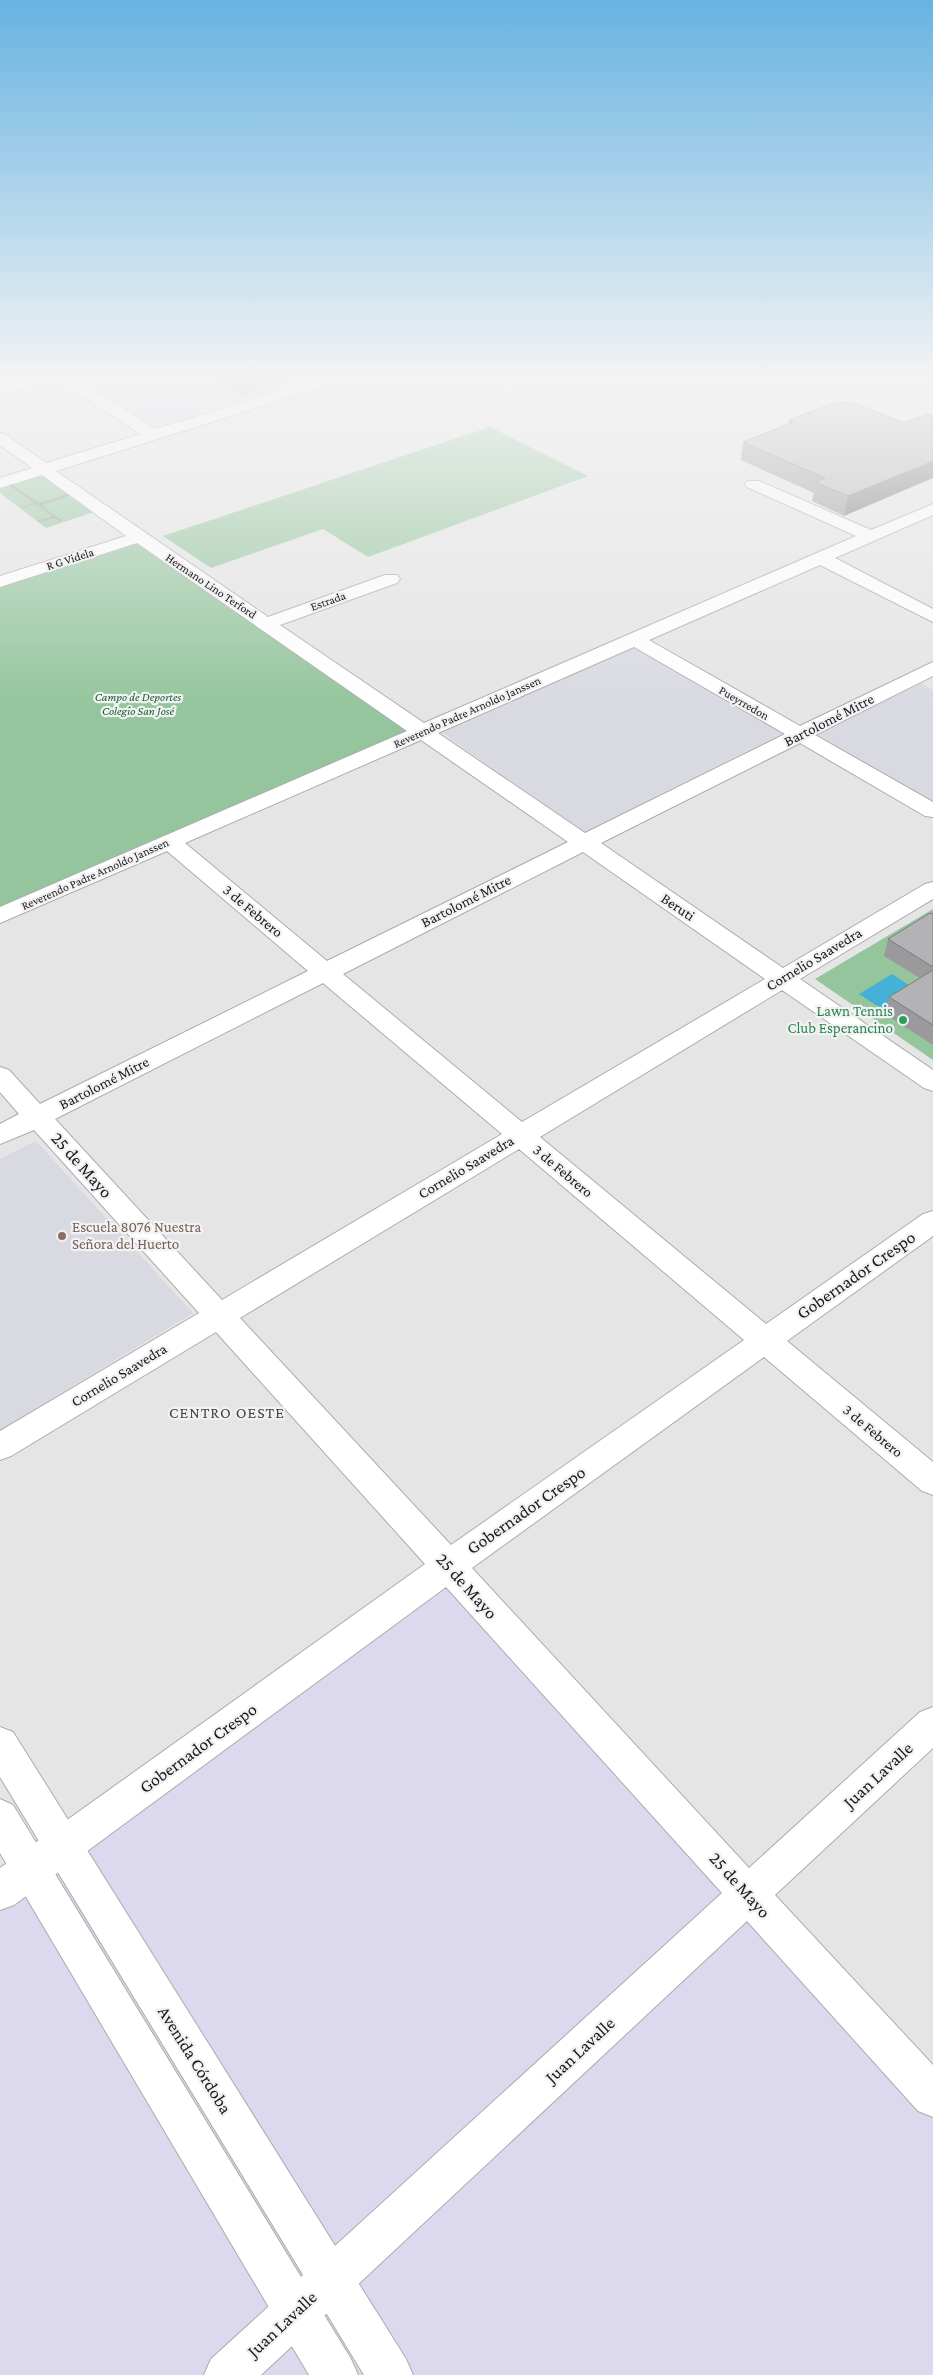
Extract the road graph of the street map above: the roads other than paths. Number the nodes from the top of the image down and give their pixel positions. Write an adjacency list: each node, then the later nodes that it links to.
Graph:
1 (68, 486): 5 (street, Hermano Lino Terford)
2 (757, 486): 4 (street)
3 (933, 509): 4 (street, Reverendo Padre Arnoldo Janssen)
4 (870, 536): 6 (street, Reverendo Padre Arnoldo Janssen)
5 (139, 537): 8 (street, R G Videla); 10 (street, Hermano Lino Terford)
6 (821, 558): 9 (street); 11 (street, Reverendo Padre Arnoldo Janssen)
7 (390, 579): 10 (street, Estrada)
8 (0, 582)
9 (933, 616)
10 (266, 624): 13 (street, Hermano Lino Terford)
11 (634, 639): 13 (street, Reverendo Padre Arnoldo Janssen); 14 (street, Pueyrredon)
12 (933, 668): 14 (street, Bartolomé Mitre)
13 (423, 731): 16 (street, Reverendo Padre Arnoldo Janssen); 17 (street, Beruti)
14 (799, 735): 15 (street, Pueyrredon); 17 (street, Bartolomé Mitre)
15 (933, 811)
16 (170, 842): 19 (street, Reverendo Padre Arnoldo Janssen); 20 (street, 3 de Febrero)
17 (583, 842): 20 (street, Bartolomé Mitre); 21 (street, Beruti)
18 (933, 888): 21 (street, Cornelio Saavedra)
19 (0, 916)
20 (325, 972): 24 (street, Bartolomé Mitre); 26 (street, 3 de Febrero)
21 (782, 978): 23 (street, Beruti); 26 (street, Cornelio Saavedra)
22 (0, 1076): 24 (street, 25 de Mayo)
23 (933, 1082)
24 (37, 1116): 25 (street, Bartolomé Mitre); 28 (street, 25 de Mayo)
25 (0, 1135)
26 (520, 1135): 28 (street, Cornelio Saavedra); 29 (street, 3 de Febrero)
27 (933, 1220): 29 (street, Gobernador Crespo)
28 (218, 1314): 30 (street, Cornelio Saavedra); 32 (street, 25 de Mayo)
29 (765, 1340): 31 (street, 3 de Febrero); 32 (street, Gobernador Crespo)
30 (0, 1446)
31 (933, 1481)
32 (448, 1566): 36 (street, Gobernador Crespo); 38 (street, 25 de Mayo)
33 (933, 1724): 38 (street, Juan Lavalle)
34 (0, 1744): 36 (street, Avenida Córdoba)
35 (0, 1818): 37 (street)
36 (63, 1846): 37 (street, Gobernador Crespo); 40 (street, Avenida Córdoba)
37 (15, 1880): 41 (street)
38 (749, 1895): 39 (street, 25 de Mayo); 40 (street, Juan Lavalle)
39 (933, 2096)
40 (330, 2279): 41 (street, Juan Lavalle); 44 (street, Avenida Córdoba)
41 (296, 2310): 42 (street, Juan Lavalle); 43 (street)
42 (228, 2375)
43 (334, 2375)
44 (390, 2375)

